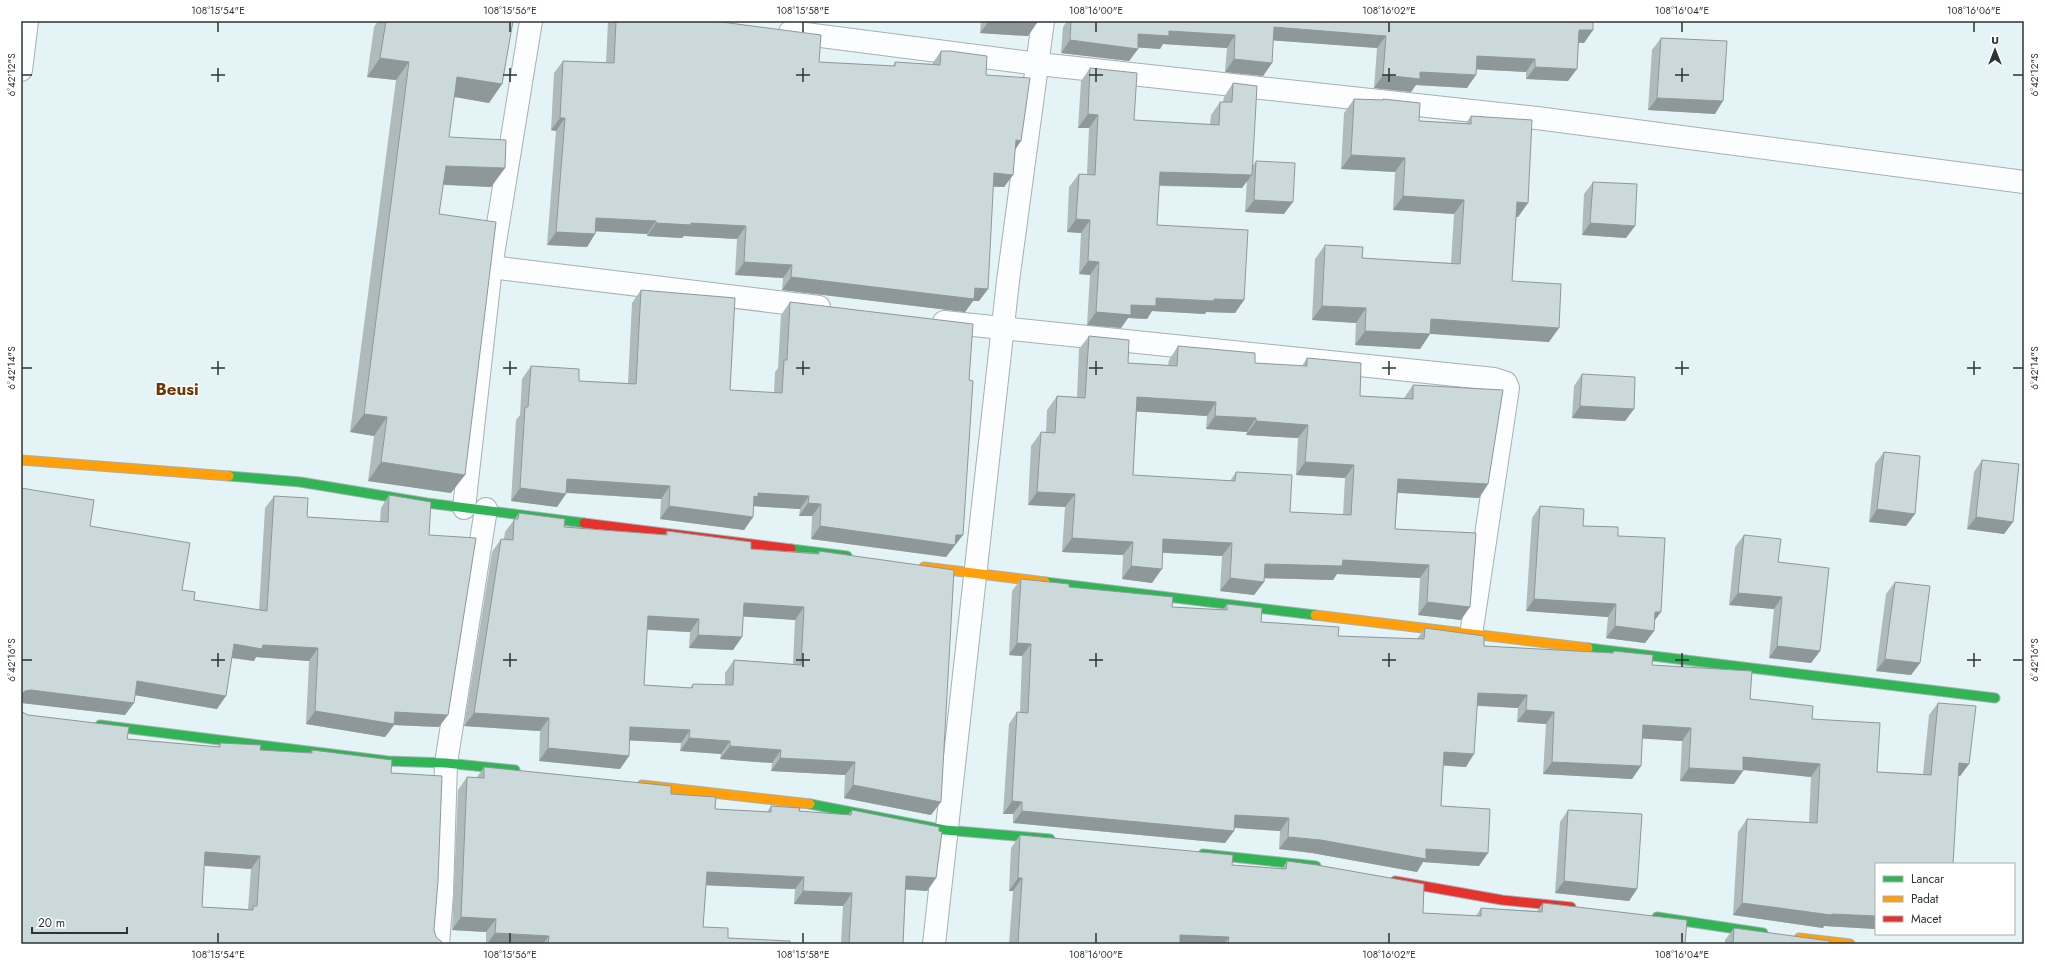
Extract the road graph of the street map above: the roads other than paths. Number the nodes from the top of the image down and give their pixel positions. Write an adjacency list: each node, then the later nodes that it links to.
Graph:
1 (27, 21): 6 (street)
2 (531, 21): 8 (street)
3 (1043, 21): 5 (street)
4 (766, 29): 5 (street)
5 (1039, 64): 7 (street); 11 (street)
6 (21, 70)
7 (2024, 182)
8 (491, 268): 9 (street); 13 (street)
9 (838, 309)
10 (925, 320): 11 (street)
11 (1003, 329): 17 (street); 18 (street)
12 (21, 460): 13 (street)
13 (464, 508): 14 (street)
14 (486, 509): 15 (street); 21 (street)
15 (858, 558)
16 (913, 565): 17 (street)
17 (975, 574): 18 (street); 24 (street)
18 (1471, 635): 19 (street)
19 (1995, 698)
20 (91, 724): 21 (street)
21 (446, 763): 22 (street); 33 (street)
22 (526, 772)
23 (629, 783): 24 (street)
24 (946, 830): 25 (street); 34 (street)
25 (1057, 840)
26 (1192, 852): 27 (street)
27 (1325, 868)
28 (1385, 879): 29 (street)
29 (1579, 908)
30 (1648, 916): 31 (street)
31 (1773, 934)
32 (1788, 936): 35 (street)
33 (438, 944)
34 (934, 944)
35 (1850, 944)

